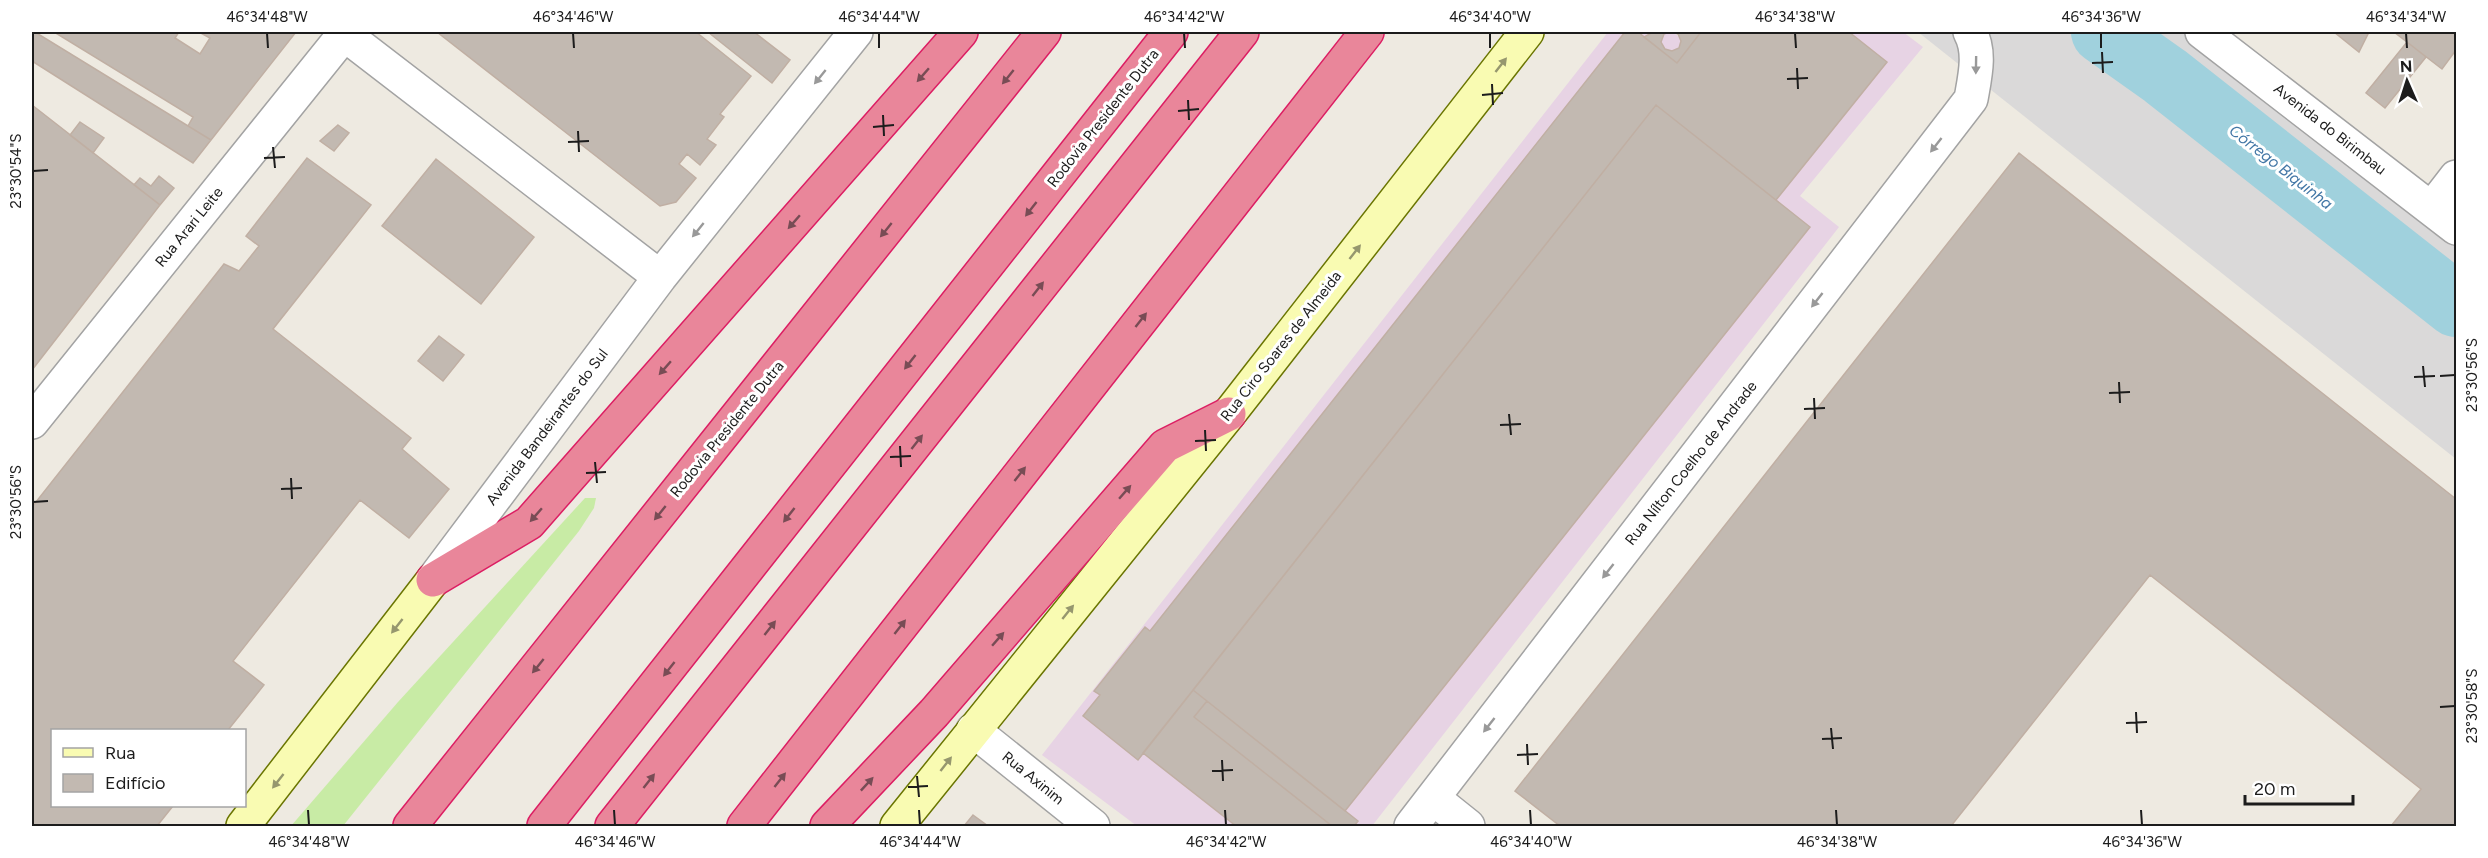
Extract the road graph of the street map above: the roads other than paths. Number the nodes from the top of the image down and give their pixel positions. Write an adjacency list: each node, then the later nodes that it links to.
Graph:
1 (856, 32): 13 (street, Avenida Bandeirantes do Sul, one-way to 13)
2 (961, 32): 16 (highway, one-way to 16)
3 (1044, 32): 20 (highway, Rodovia Presidente Dutra, one-way to 20)
4 (1171, 32): 21 (highway, Rodovia Presidente Dutra, one-way to 21)
5 (1242, 32): 22 (highway, one-way to 5)
6 (1367, 32): 23 (highway, one-way to 6)
7 (1527, 32): 14 (main road, Rua Ciro Soares de Almeida, one-way to 7)
8 (1970, 32): 18 (street, Rua Nílton Coelho de Andrade, one-way to 18)
9 (2202, 32): 12 (street, Avenida do Birimbau)
10 (345, 33): 13 (street); 15 (street, Rua Arari Leite)
11 (2457, 177): 12 (street)
12 (2444, 218)
13 (660, 277): 16 (street, Avenida Bandeirantes do Sul)
14 (1229, 414): 17 (main road, Rua Ciro Soares de Almeida, one-way to 14); 24 (highway, one-way to 14)
15 (32, 422)
16 (432, 580): 19 (main road, Avenida Bandeirantes do Sul, one-way to 19)
17 (973, 730): 25 (main road, Rua Ciro Soares de Almeida, one-way to 17); 26 (street, Rua Axinim)
18 (1433, 798): 27 (street, Rua Nílton Coelho de Andrade); 28 (street)
19 (243, 826)
20 (410, 826)
21 (544, 826)
22 (612, 826)
23 (744, 826)
24 (827, 826)
25 (897, 826)
26 (1093, 826)
27 (1411, 826)
28 (1468, 826)

